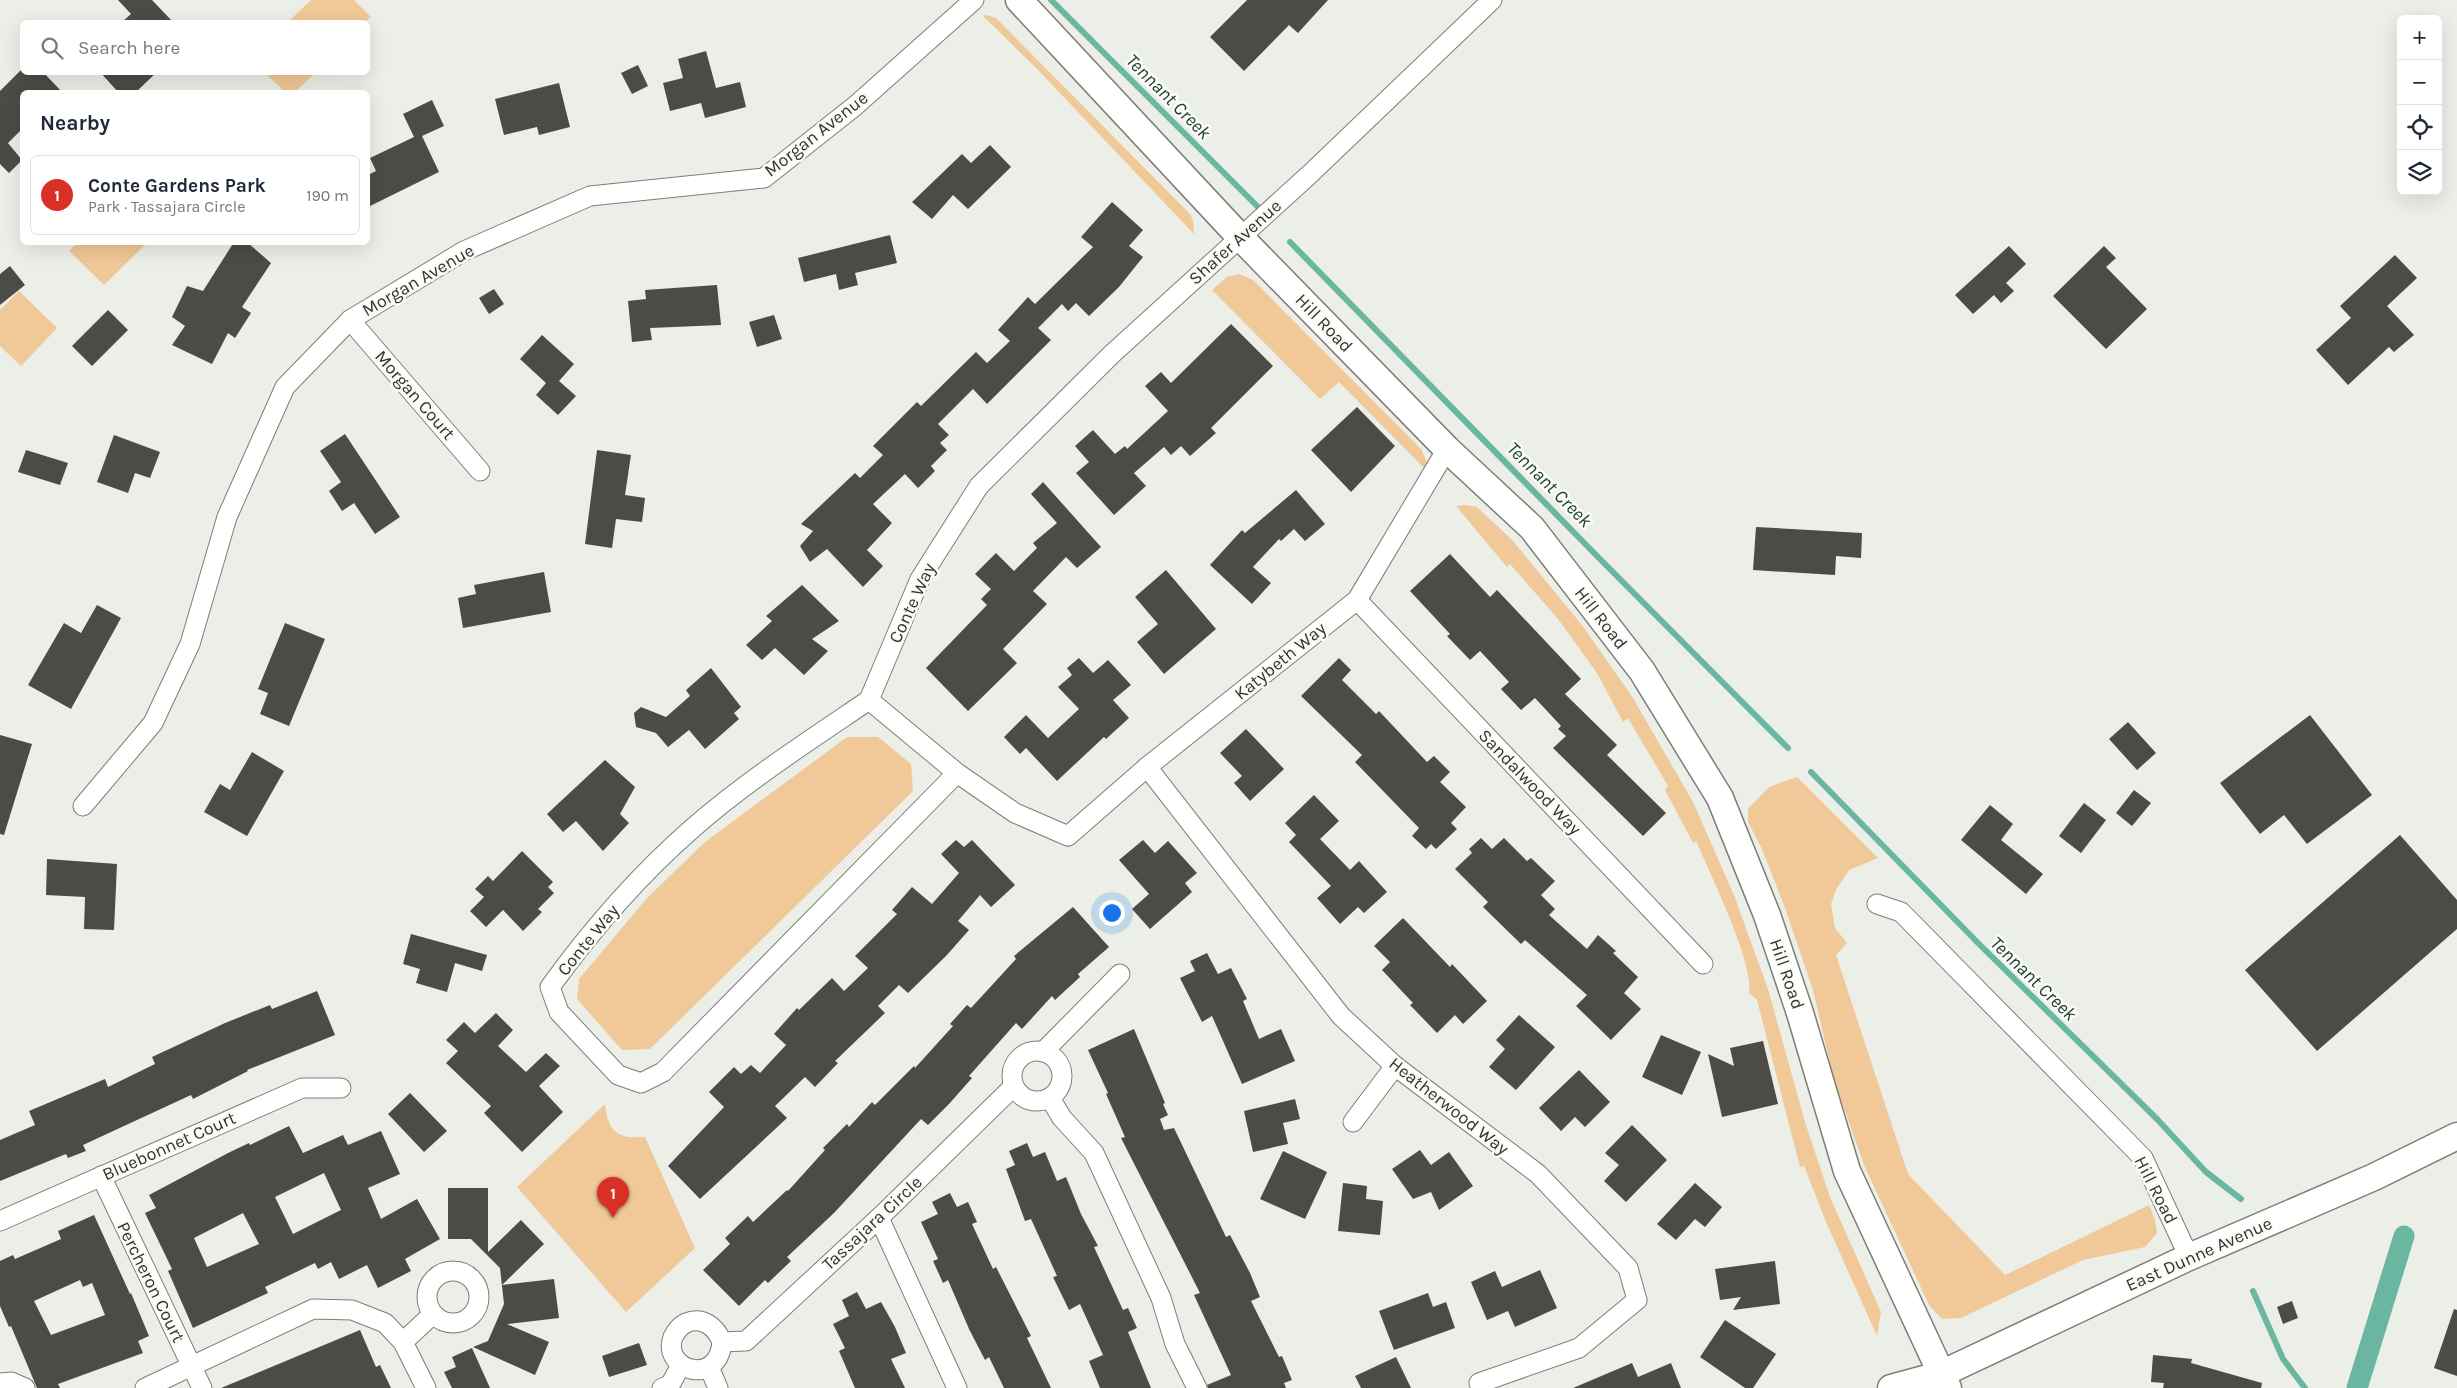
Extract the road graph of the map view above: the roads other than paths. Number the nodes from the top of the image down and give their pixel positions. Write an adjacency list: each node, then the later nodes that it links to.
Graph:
1 (974, 0): 5 (street, Morgan Avenue)
2 (1018, 0): 4 (main road, Hill Road)
3 (1492, 0): 4 (street, Shafer Avenue)
4 (1240, 237): 6 (main road, Hill Road); 8 (street, Shafer Avenue)
5 (350, 320): 7 (street, Morgan Court); 13 (street, Morgan Avenue)
6 (1447, 449): 9 (street, Katybeth Way); 36 (main road, Hill Road)
7 (480, 471)
8 (979, 486): 10 (street, Conte Way)
9 (1357, 600): 11 (street, Katybeth Way); 15 (street, Sandalwood Way)
10 (869, 700): 12 (street); 12 (street, Conte Way)
11 (1147, 767): 12 (street, Katybeth Way); 18 (street, Heatherwood Way)
12 (957, 773)
13 (83, 806)
14 (1877, 904): 27 (street, Hill Road)
15 (1703, 964)
16 (1120, 974): 17 (street)
17 (1043, 1052): 19 (street); 21 (street)
18 (1395, 1066): 22 (street); 35 (street, Heatherwood Way)
19 (1014, 1086): 21 (street); 25 (street, Tassajara Circle)
20 (341, 1088): 24 (street, Bluebonnet Court)
21 (1050, 1098): 44 (street)
22 (1353, 1122)
23 (2457, 1136): 27 (main road, East Dunne Avenue)
24 (100, 1176): 26 (street, Bluebonnet Court); 31 (street, Percheron Court)
25 (879, 1218): 30 (street, Tassajara Circle); 43 (street)
26 (0, 1221)
27 (2188, 1257): 36 (main road, East Dunne Avenue)
28 (433, 1314): 29 (street)
29 (403, 1342): 31 (street); 40 (street)
30 (722, 1342): 32 (street); 33 (street)
31 (191, 1365): 38 (street); 39 (street, Percheron Court)
32 (682, 1365): 33 (street); 41 (street)
33 (709, 1367): 42 (street)
34 (0, 1383): 37 (street)
35 (1479, 1383)
36 (1936, 1384): 45 (main road, East Dunne Avenue)
37 (25, 1388)
38 (145, 1388)
39 (202, 1388)
40 (426, 1388)
41 (662, 1388)
42 (718, 1388)
43 (957, 1388)
44 (1197, 1388)
45 (1891, 1388)

